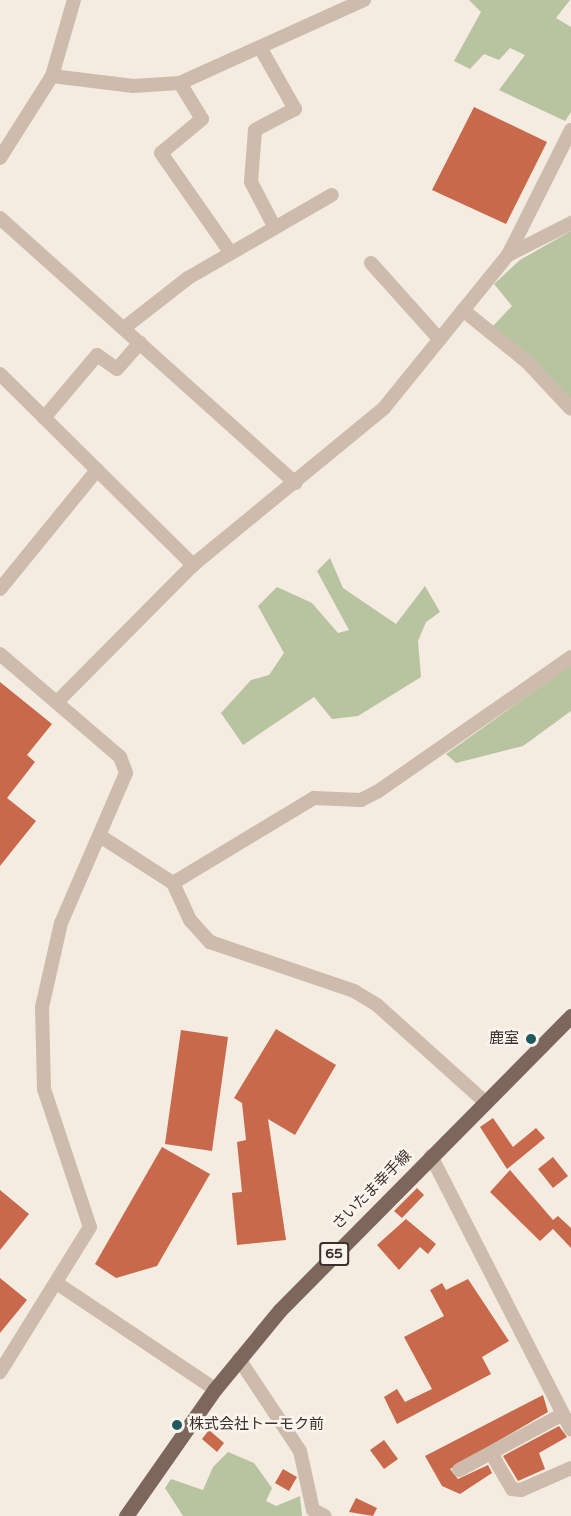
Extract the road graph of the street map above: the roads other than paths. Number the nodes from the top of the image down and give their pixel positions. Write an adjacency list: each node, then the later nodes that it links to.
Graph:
1 (74, 0): 4 (street)
2 (364, 0): 3 (street)
3 (261, 49): 5 (street); 11 (street)
4 (52, 76): 5 (street); 7 (street)
5 (180, 83): 12 (street)
6 (571, 130): 13 (street)
7 (0, 158)
8 (332, 195): 11 (street)
9 (0, 218): 16 (street)
10 (571, 222): 13 (street)
11 (273, 224): 12 (street)
12 (230, 252): 16 (street)
13 (508, 255): 15 (street)
14 (371, 263): 17 (street)
15 (463, 310): 17 (street); 20 (street)
16 (124, 328): 18 (street)
17 (440, 340): 23 (street)
18 (140, 343): 21 (street); 23 (street)
19 (2, 382): 21 (street)
20 (571, 409)
21 (44, 418): 22 (street)
22 (97, 470): 24 (street); 25 (street)
23 (295, 483): 24 (street)
24 (193, 565): 28 (street)
25 (0, 589)
26 (0, 654): 28 (street)
27 (571, 657): 30 (street)
28 (58, 701): 29 (street)
29 (100, 836): 30 (street); 34 (street)
30 (173, 884): 32 (street)
31 (571, 1016): 32 (main road, さいたま幸手線 / 65)
32 (484, 1102): 33 (main road, さいたま幸手線 / 65)
33 (431, 1156): 35 (main road, さいたま幸手線 / 65); 38 (street)
34 (58, 1284): 36 (street); 37 (street)
35 (239, 1359): 37 (main road, さいたま幸手線 / 65); 44 (street)
36 (0, 1372)
37 (215, 1389): 43 (main road, さいたま幸手線 / 65)
38 (563, 1414): 39 (street); 40 (street)
39 (571, 1429)
40 (491, 1453): 41 (street); 42 (street)
41 (571, 1468)
42 (459, 1470)
43 (126, 1516)
44 (325, 1516)

